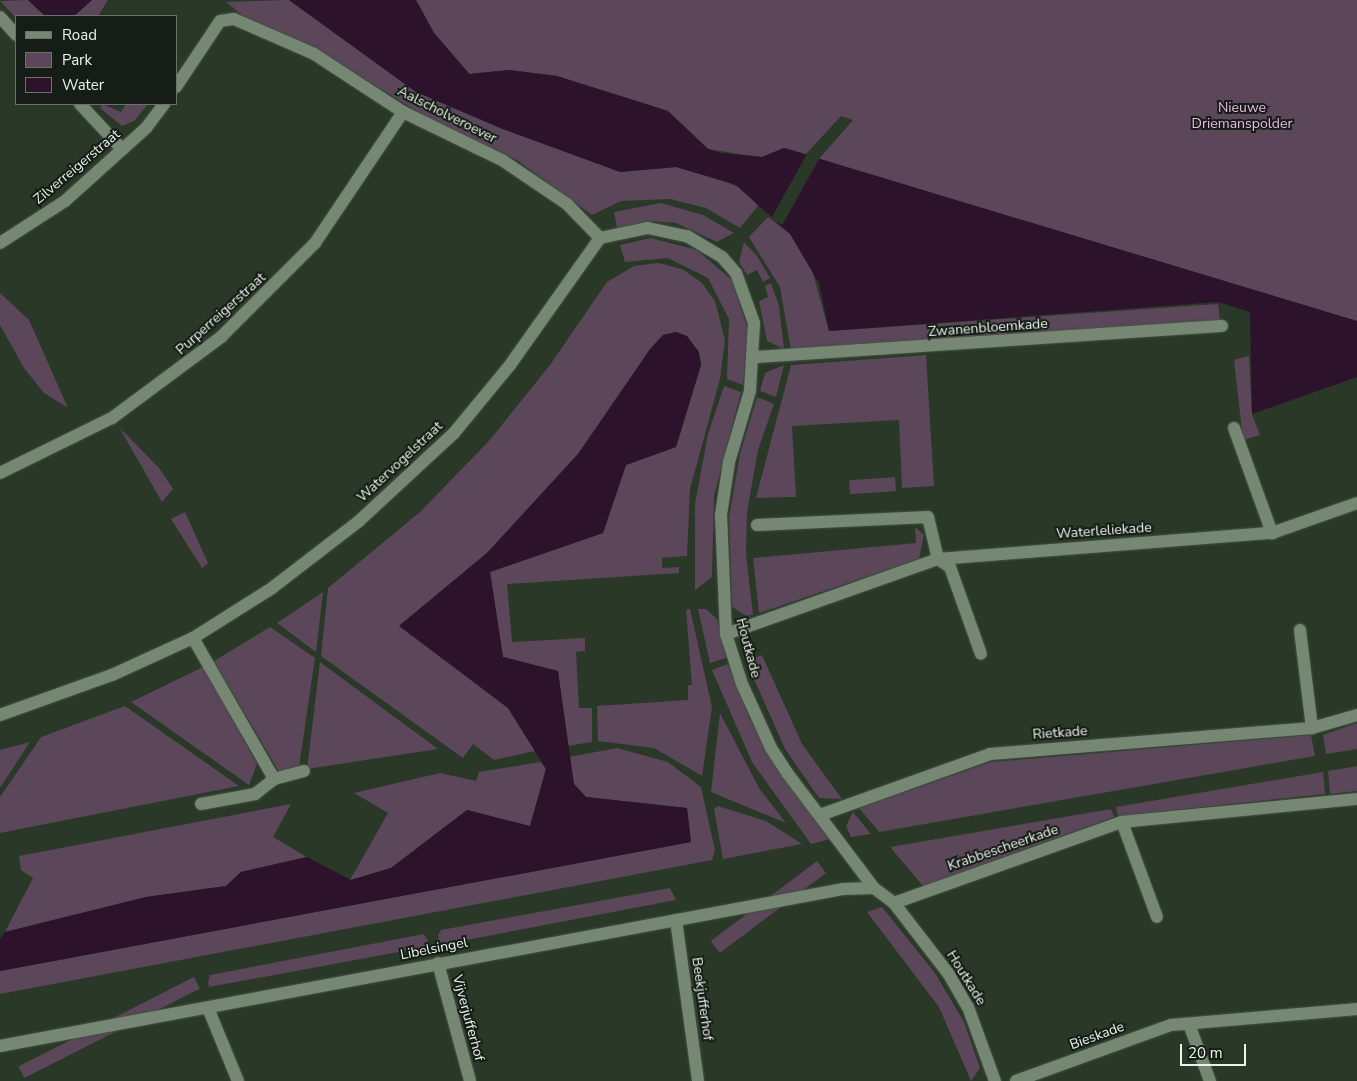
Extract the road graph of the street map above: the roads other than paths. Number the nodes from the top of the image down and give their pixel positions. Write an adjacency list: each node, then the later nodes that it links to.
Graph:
1 (0, 18): 2 (street)
2 (15, 34)
3 (178, 84): 6 (street, Aalscholveroever)
4 (81, 105): 7 (street)
5 (163, 105): 7 (street, Zilverreigerstraat)
6 (403, 112): 8 (street, Aalscholveroever); 13 (street, Purperreigerstraat)
7 (122, 150): 9 (street, Zilverreigerstraat)
8 (600, 238): 11 (street, Houtkade); 20 (street, Watervogelstraat)
9 (0, 243)
10 (1222, 326): 11 (street, Zwanenbloemkade)
11 (755, 357): 19 (street, Houtkade)
12 (1234, 428): 16 (street)
13 (0, 473)
14 (1357, 503): 16 (street, Waterleliekade)
15 (757, 525): 17 (street)
16 (1272, 533): 17 (street, Waterleliekade)
17 (938, 559): 19 (street, Waterleliekade); 21 (street)
18 (1300, 630): 24 (street)
19 (726, 634): 29 (street, Houtkade)
20 (193, 638): 22 (street, Watervogelstraat); 26 (street)
21 (981, 654)
22 (0, 715)
23 (1357, 715): 24 (street, Rietkade)
24 (1312, 728): 29 (street, Rietkade)
25 (304, 771): 26 (street)
26 (274, 778): 28 (street)
27 (1357, 799): 30 (street, Krabbescheerkade)
28 (201, 804)
29 (820, 815): 31 (street, Houtkade)
30 (1122, 822): 32 (street, Krabbescheerkade); 33 (street)
31 (874, 888): 32 (street, Houtkade); 34 (street, Libelsingel)
32 (894, 904): 43 (street, Houtkade)
33 (1157, 917)
34 (676, 920): 35 (street, Libelsingel); 42 (street, Beekjufferhof)
35 (438, 963): 36 (street, Libelsingel); 41 (street, Vijverjufferhof)
36 (208, 1008): 39 (street, Libelsingel); 40 (street)
37 (1357, 1009): 38 (street, Bieskade)
38 (1189, 1024): 44 (street, Bieskade); 45 (street)
39 (0, 1046)
40 (238, 1081)
41 (470, 1081)
42 (698, 1081)
43 (995, 1081)
44 (1016, 1081)
45 (1210, 1081)

